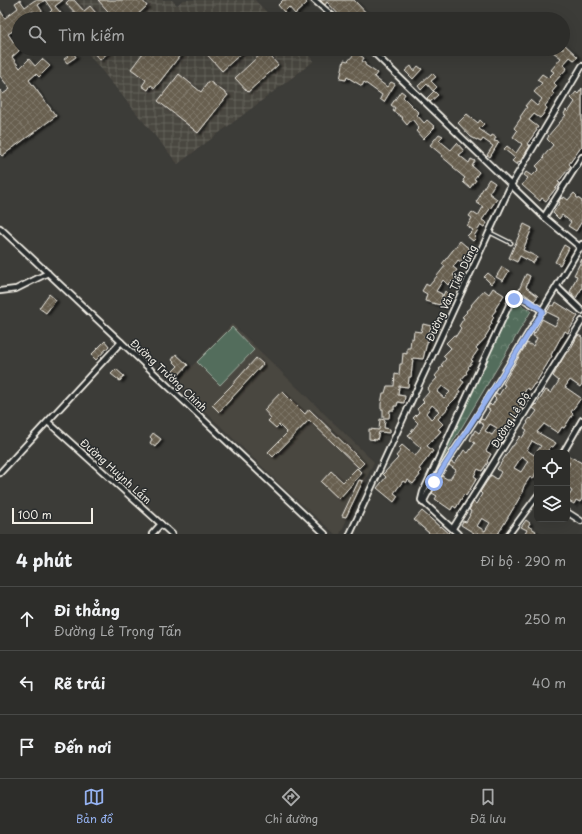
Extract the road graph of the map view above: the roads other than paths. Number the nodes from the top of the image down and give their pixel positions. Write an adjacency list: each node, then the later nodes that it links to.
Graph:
1 (314, 0): 2 (street)
2 (328, 12)
3 (377, 56): 6 (street)
4 (582, 66): 6 (street, Đường Văn Tiến Dũng)
5 (582, 157): 7 (street)
6 (511, 186): 7 (street); 9 (street, Đường Văn Tiến Dũng)
7 (544, 217): 11 (street)
8 (0, 228): 12 (street, Đường Trường Chinh)
9 (488, 232): 10 (lane); 33 (street, Đường Văn Tiến Dũng)
10 (511, 243)
11 (581, 247): 13 (street)
12 (48, 273): 14 (street); 18 (street, Đường Trường Chinh)
13 (557, 287): 15 (street); 16 (street)
14 (0, 291)
15 (543, 311): 24 (street); 24 (street)
16 (582, 311)
17 (582, 321): 29 (street, Đường Lê Độ)
18 (121, 342): 20 (street); 32 (street, Đường Trường Chinh)
19 (582, 420): 21 (street)
20 (48, 422): 22 (street); 27 (street, Đường Huỳnh Lắm)
21 (565, 450)
22 (0, 473)
23 (534, 500): 35 (street)
24 (423, 503): 29 (street)
25 (570, 514): 26 (street)
26 (582, 520): 28 (street)
27 (161, 524): 30 (street); 31 (street, Đường Huỳnh Lắm)
28 (578, 526)
29 (453, 528): 34 (street)
30 (152, 534)
31 (172, 534)
32 (325, 534)
33 (350, 534)
34 (458, 534)
35 (509, 534)

